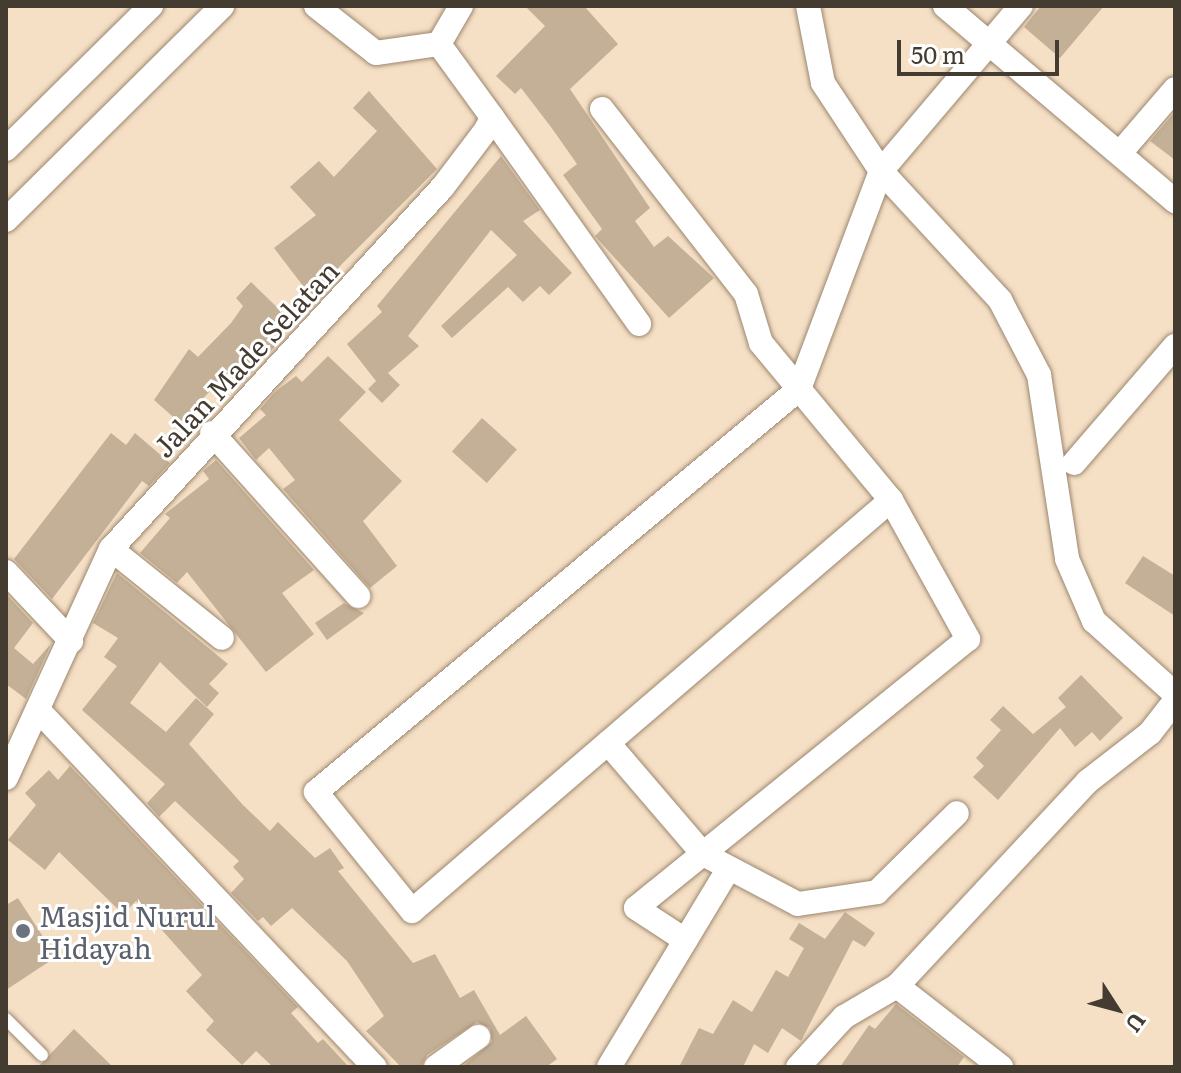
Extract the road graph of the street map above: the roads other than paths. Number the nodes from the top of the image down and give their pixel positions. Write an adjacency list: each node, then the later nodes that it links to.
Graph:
1 (151, 6): 13 (street)
2 (222, 6): 17 (street)
3 (316, 6): 9 (street)
4 (461, 6): 9 (street)
5 (808, 6): 15 (street)
6 (945, 6): 8 (street)
7 (1021, 6): 8 (street)
8 (989, 43): 14 (street); 15 (street)
9 (439, 44): 12 (street)
10 (1175, 89): 14 (street)
11 (602, 109): 20 (street)
12 (492, 117): 18 (street); 21 (street, Jalan Made Selatan)
13 (6, 149)
14 (1120, 153): 16 (street)
15 (881, 171): 20 (street); 29 (street)
16 (1175, 201)
17 (6, 220)
18 (639, 324)
19 (1175, 346): 22 (street)
20 (799, 389): 23 (street); 32 (street)
21 (212, 433): 24 (street, Jalan Made Selatan); 26 (street)
22 (1074, 463)
23 (891, 500): 32 (street); 35 (street)
24 (111, 549): 27 (street); 28 (street, Jalan Made Selatan)
25 (6, 572): 28 (street)
26 (358, 596)
27 (222, 638)
28 (71, 641): 31 (street, Jalan Made Selatan)
29 (1175, 694)
30 (1175, 701): 38 (street)
31 (41, 713): 33 (street, Jalan Made Selatan); 42 (street)
32 (608, 743): 35 (street)
33 (6, 778)
34 (957, 813): 36 (street)
35 (703, 854): 36 (street); 37 (street)
36 (729, 868): 37 (street)
37 (685, 940): 44 (street)
38 (897, 986): 45 (street); 46 (street)
39 (6, 1019): 41 (lane)
40 (478, 1037): 43 (street)
41 (42, 1055)
42 (375, 1067)
43 (436, 1067)
44 (609, 1067)
45 (798, 1067)
46 (1001, 1067)

